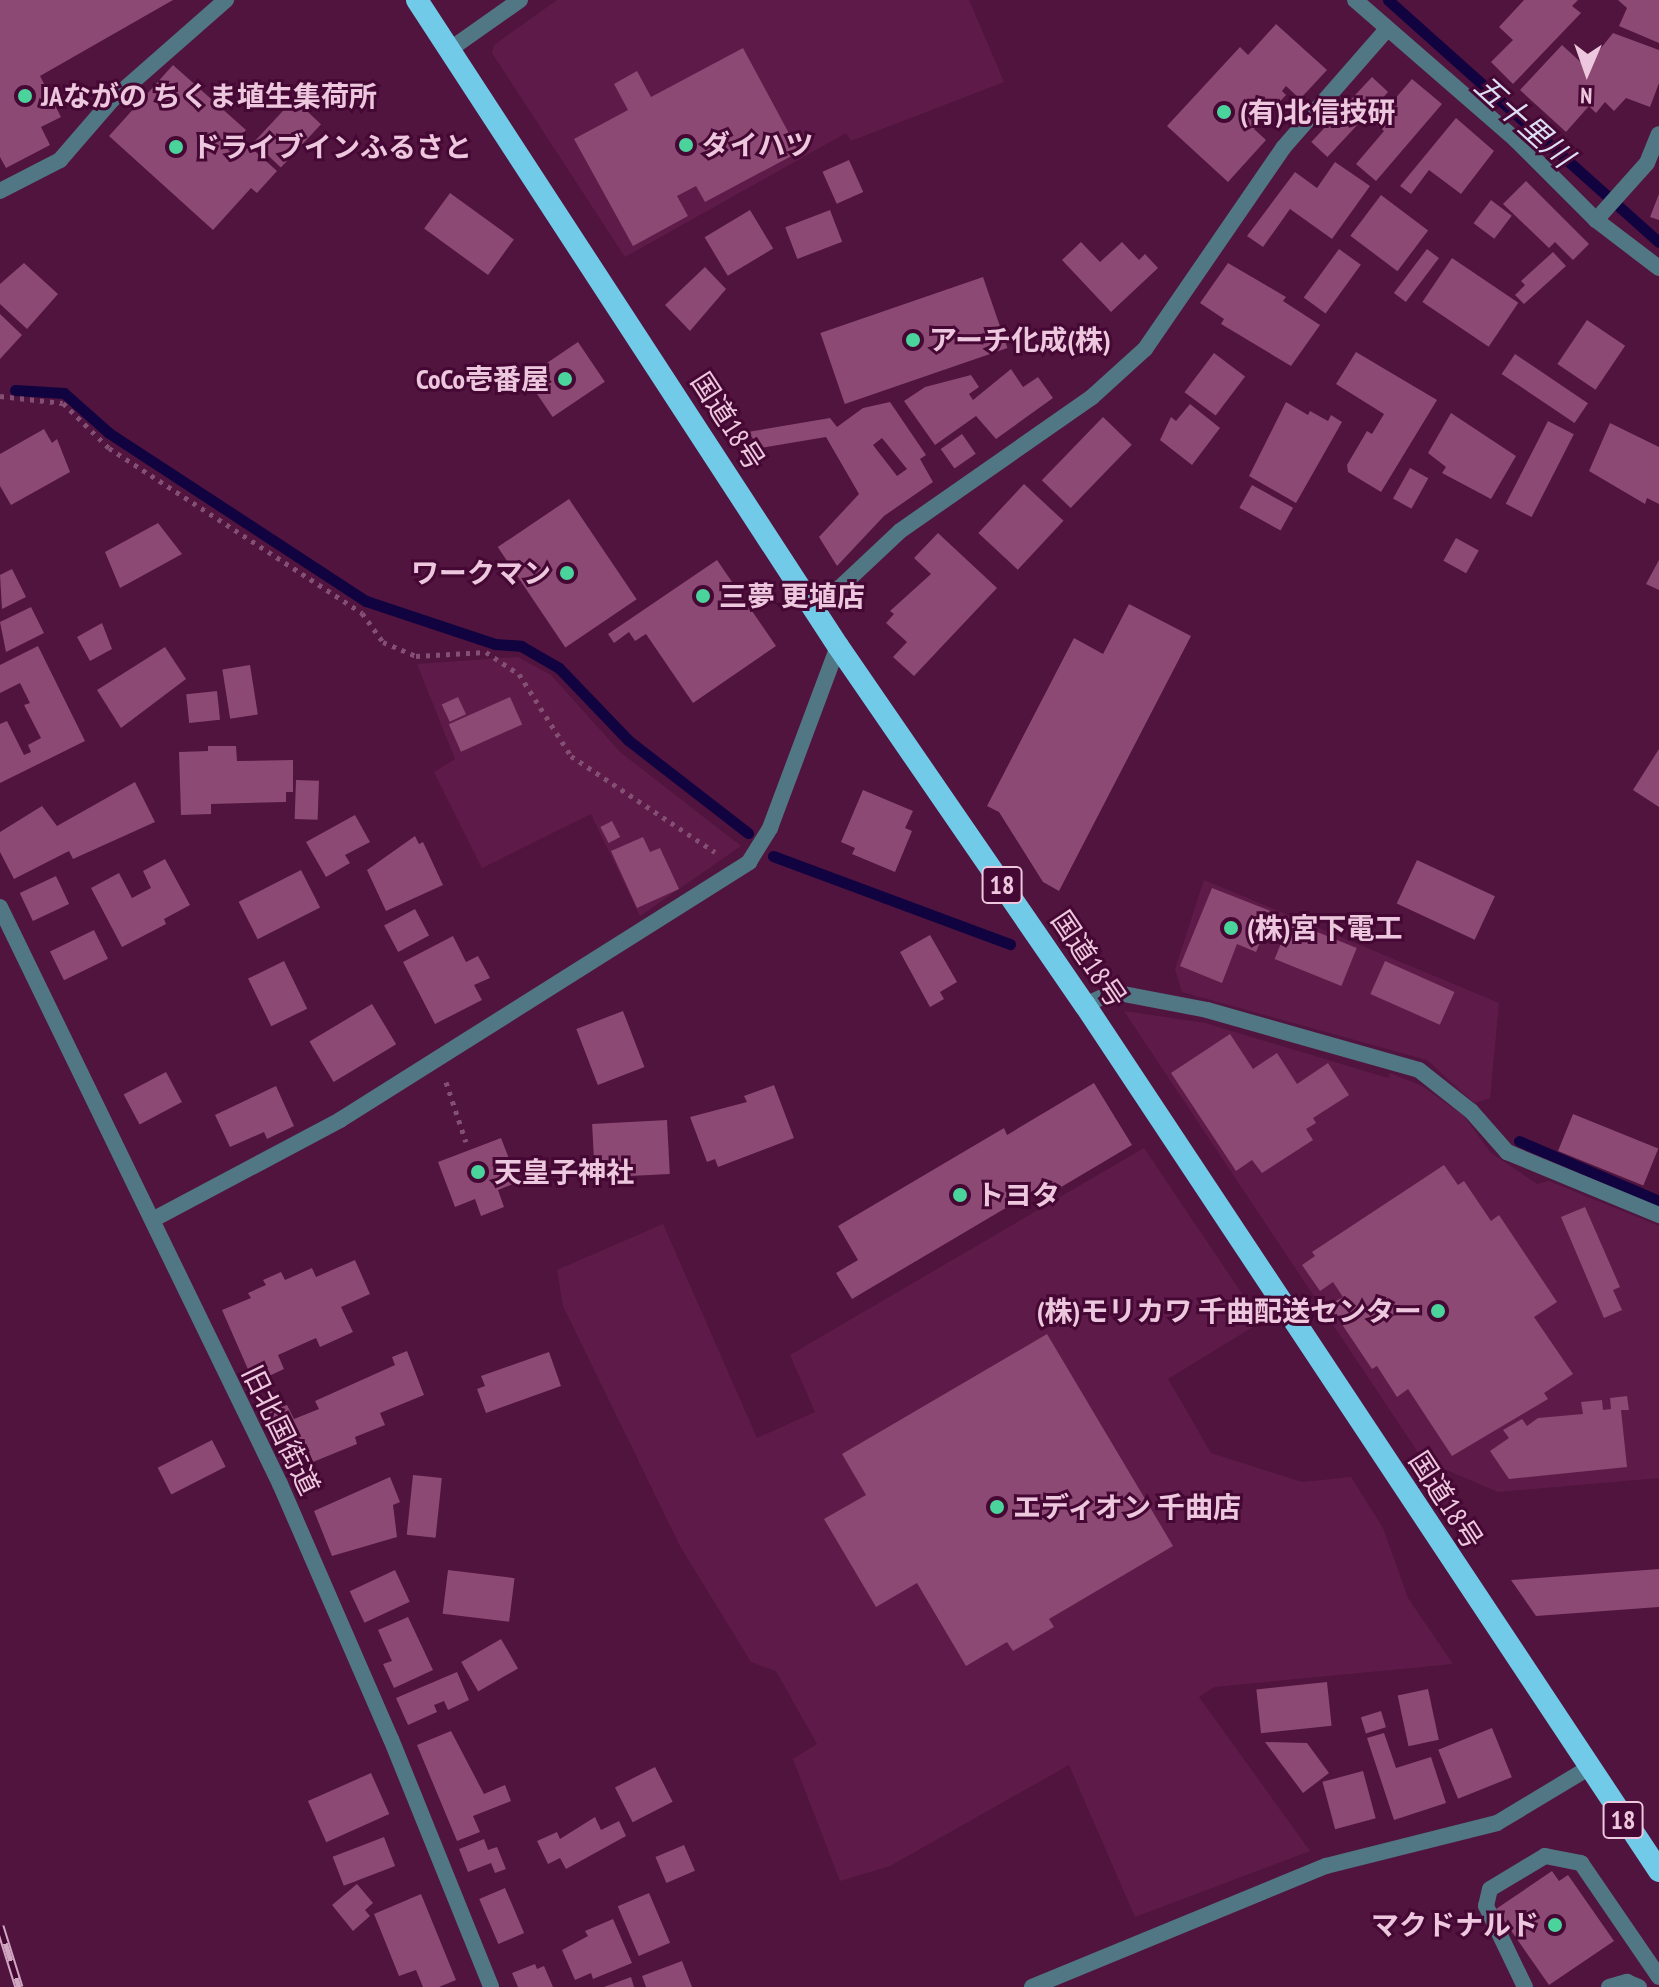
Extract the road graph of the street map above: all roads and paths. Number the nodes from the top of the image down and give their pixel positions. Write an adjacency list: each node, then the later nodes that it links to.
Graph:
1 (226, 0): 8 (street)
2 (417, 0): 6 (highway, 国道18号 / 18)
3 (520, 0): 6 (street)
4 (1355, 0): 5 (street)
5 (1387, 29): 9 (street); 12 (street)
6 (449, 50): 12 (highway, 国道18号 / 18)
7 (1659, 134): 9 (street)
8 (0, 191)
9 (1600, 215): 10 (street)
10 (1659, 268)
11 (0, 396): 14 (path)
12 (816, 610): 13 (highway, 国道18号 / 18)
13 (838, 646): 14 (street); 16 (highway, 国道18号 / 18)
14 (739, 868): 17 (street)
15 (0, 907): 20 (street, 旧北国街道)
16 (1085, 1005): 19 (street); 21 (highway, 国道18号 / 18)
17 (438, 1057): 18 (path); 20 (street)
18 (466, 1142)
19 (1659, 1215)
20 (154, 1219): 24 (street, 旧北国街道)
21 (1587, 1769): 22 (highway, 国道18号 / 18); 25 (street)
22 (1659, 1871)
23 (1659, 1977): 26 (street)
24 (491, 1987)
25 (1032, 1987)
26 (1525, 1987)
27 (1609, 1987): 28 (street)
28 (1639, 1987)

